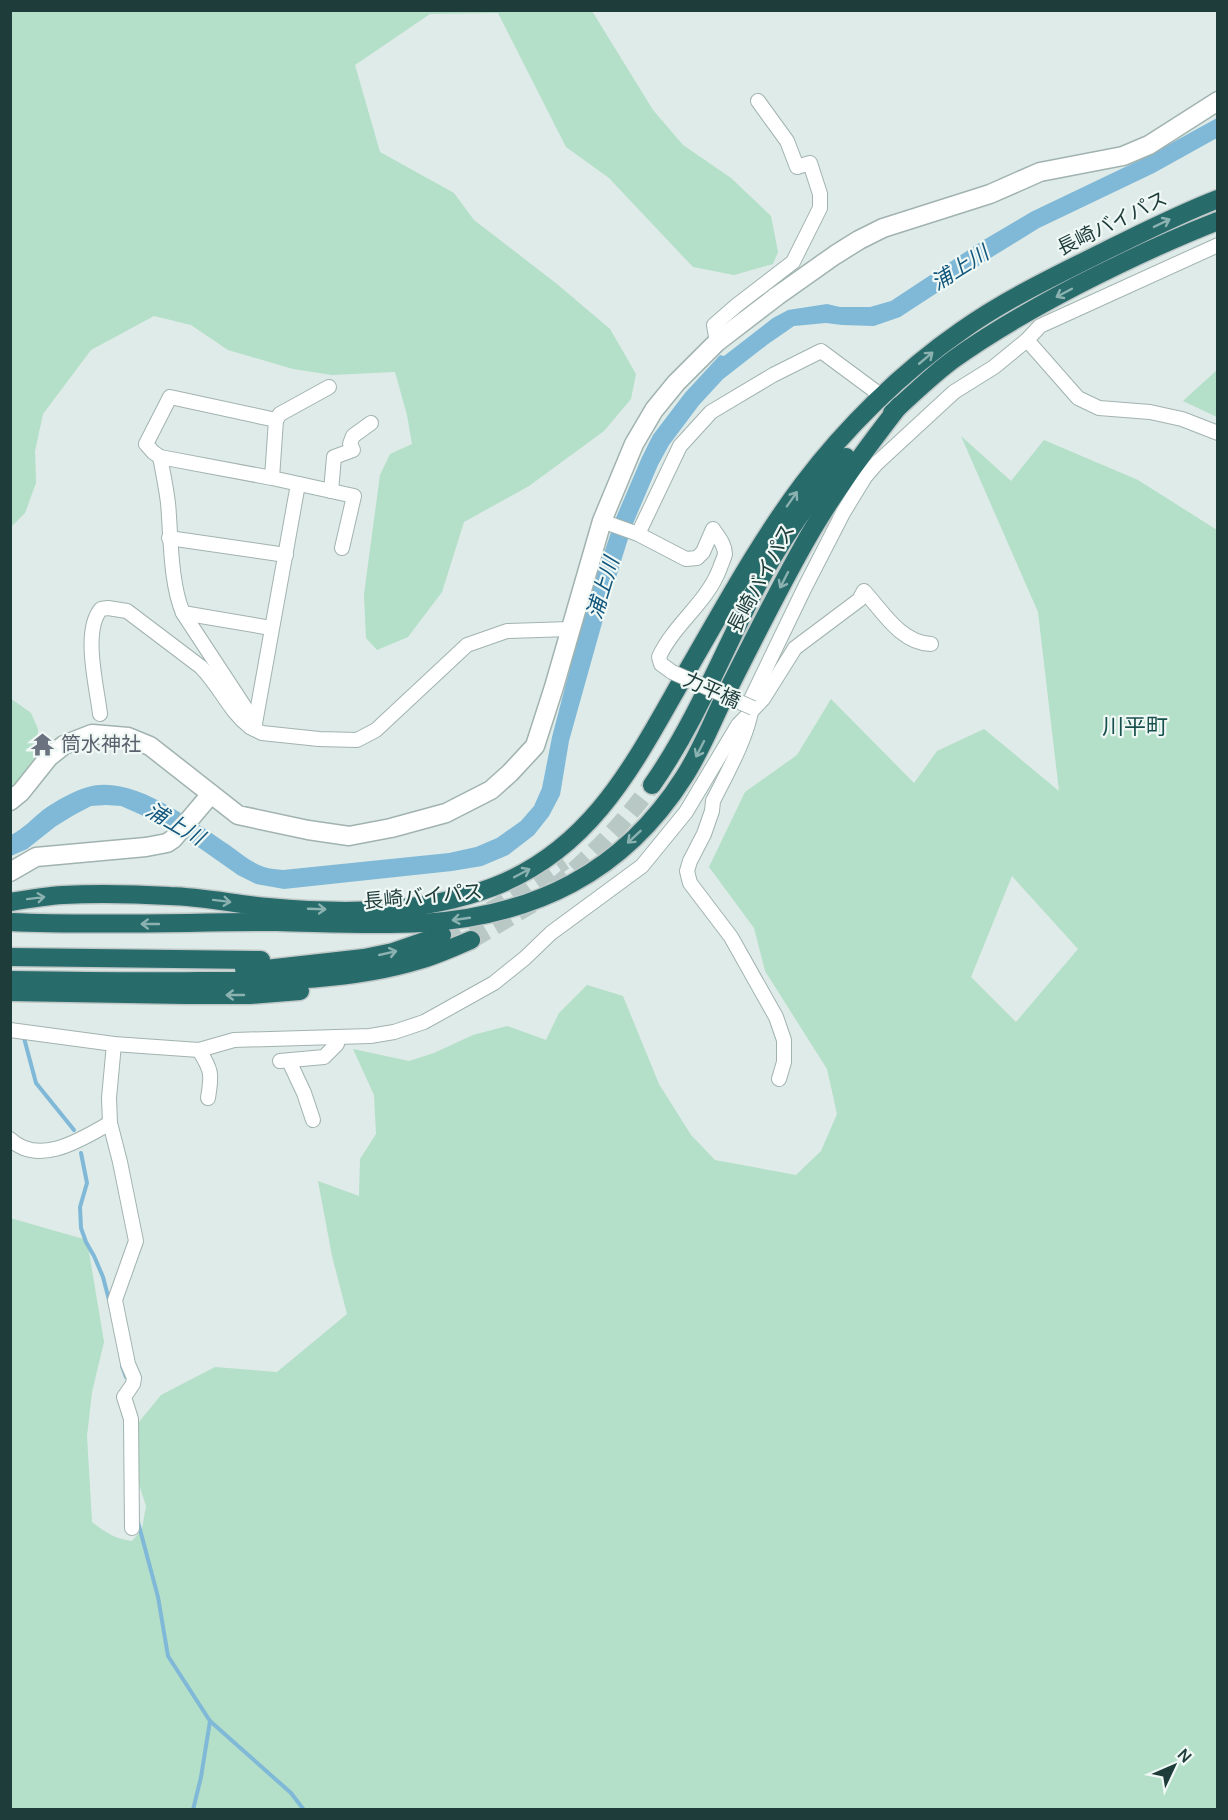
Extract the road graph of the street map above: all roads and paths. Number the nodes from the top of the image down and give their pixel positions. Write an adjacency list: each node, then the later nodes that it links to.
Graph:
1 (758, 101): 7 (street)
2 (1218, 101): 7 (street)
3 (1218, 200): 24 (highway, 長崎バイパス, one-way to 3)
4 (1218, 221): 10 (highway, 長崎バイパス, one-way to 10)
5 (1218, 245): 6 (street)
6 (1027, 340): 13 (street); 14 (street)
7 (717, 342): 19 (street)
8 (329, 387): 11 (street)
9 (875, 391): 20 (street)
10 (895, 407): 13 (street); 32 (highway, 長崎バイパス); 38 (highway, 長崎バイパス, one-way to 38)
11 (276, 420): 15 (street); 16 (street)
12 (371, 423): 18 (street)
13 (916, 427): 29 (street)
14 (1218, 433)
15 (160, 457): 16 (street); 21 (street)
16 (272, 478): 17 (street)
17 (298, 484): 18 (street); 23 (street)
18 (331, 491): 22 (street)
19 (606, 522): 20 (street); 27 (street)
20 (638, 534): 29 (street, 力平橋, bridge)
21 (170, 538): 23 (street); 25 (street)
22 (342, 548)
23 (286, 555): 26 (street)
24 (749, 565): 35 (highway, 長崎バイパス); 37 (highway, 長崎バイパス, one-way to 24)
25 (183, 613): 26 (street); 31 (street)
26 (271, 627): 31 (street)
27 (570, 629): 31 (street); 34 (street)
28 (931, 644): 29 (street)
29 (753, 708): 48 (street); 51 (street)
30 (100, 714): 31 (street)
31 (252, 728)
32 (652, 785)
33 (10, 801): 34 (street)
34 (206, 801): 36 (street)
35 (564, 861)
36 (10, 872)
37 (10, 902)
38 (10, 922)
39 (442, 935): 42 (highway, 長崎バイパス, one-way to 39)
40 (471, 940): 43 (highway)
41 (10, 957): 42 (highway)
42 (332, 962): 44 (highway, 長崎バイパス)
43 (395, 967): 45 (highway); 46 (highway, one-way to 46)
44 (10, 972)
45 (10, 980)
46 (10, 992)
47 (10, 1030): 49 (street)
48 (336, 1037): 50 (street); 53 (street)
49 (114, 1044): 50 (street); 54 (street)
50 (199, 1050): 52 (street)
51 (779, 1079)
52 (208, 1098)
53 (313, 1120)
54 (110, 1123): 55 (street); 56 (street)
55 (10, 1139)
56 (132, 1528)

